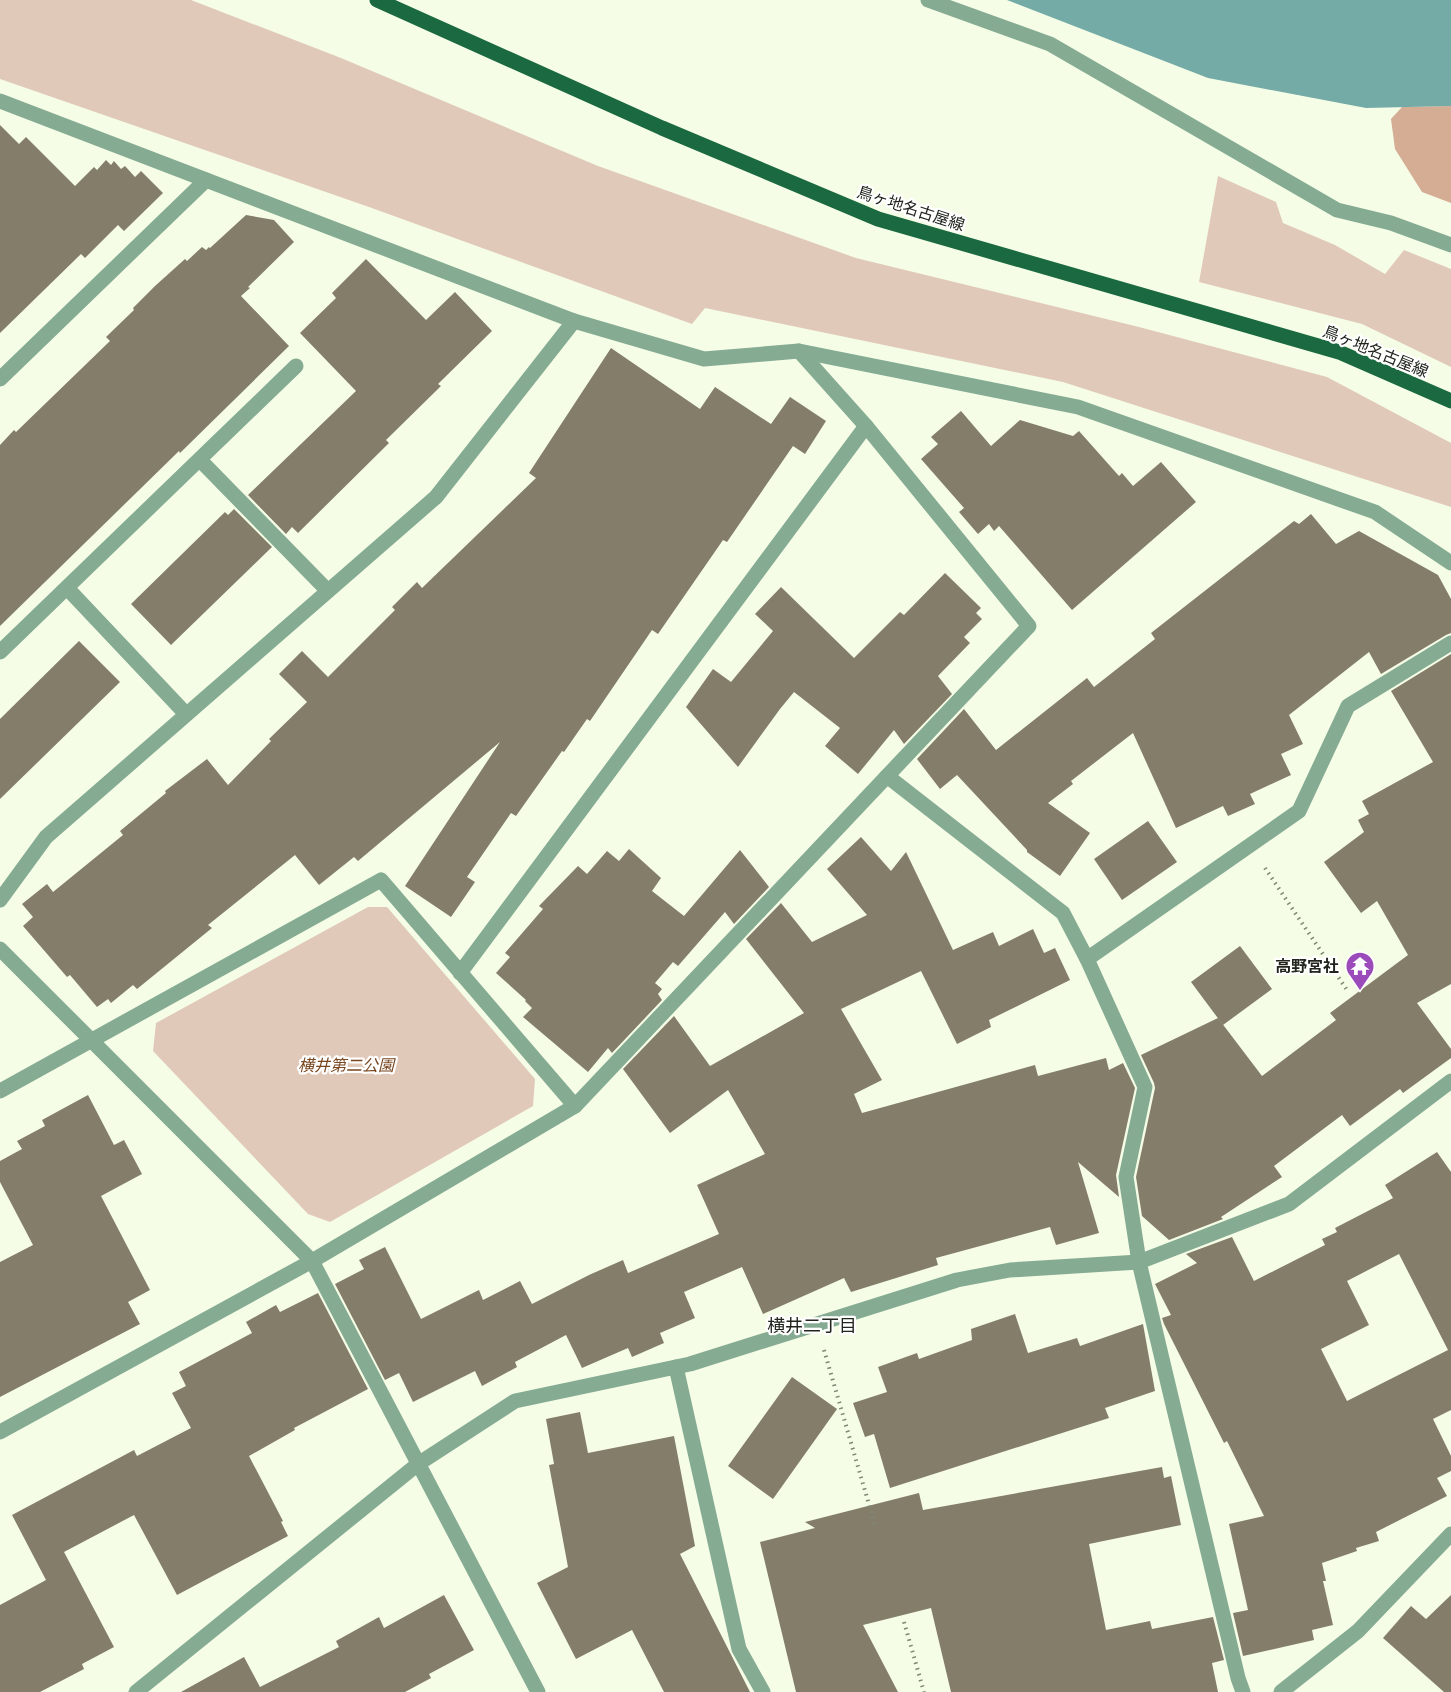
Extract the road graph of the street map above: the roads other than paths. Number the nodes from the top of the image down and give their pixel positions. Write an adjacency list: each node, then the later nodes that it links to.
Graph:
1 (377, 0): 10 (main road, 鳥ヶ地名古屋線)
2 (928, 0): 5 (street)
3 (0, 101): 4 (street)
4 (206, 180): 6 (street); 9 (street)
5 (1451, 245)
6 (574, 321): 7 (street); 15 (street)
7 (799, 351): 11 (street); 13 (street)
8 (296, 366): 12 (street)
9 (0, 379)
10 (1451, 402)
11 (866, 426): 19 (street); 23 (street)
12 (200, 460): 14 (street); 15 (street)
13 (1451, 563)
14 (67, 588): 17 (street); 18 (street)
15 (327, 591): 18 (street)
16 (1451, 643): 22 (street)
17 (0, 652)
18 (186, 714): 20 (street)
19 (887, 776): 22 (street); 27 (street)
20 (0, 900)
21 (0, 949): 24 (street)
22 (1087, 959): 29 (street)
23 (460, 973): 24 (street); 27 (street)
24 (91, 1040): 26 (street); 28 (street)
25 (1451, 1081): 29 (street)
26 (0, 1091)
27 (575, 1106): 28 (street)
28 (312, 1261): 31 (street); 32 (street)
29 (1139, 1262): 30 (street); 37 (street)
30 (676, 1367): 32 (street); 36 (street)
31 (0, 1432)
32 (418, 1464): 34 (street); 35 (street)
33 (1451, 1534): 38 (street)
34 (136, 1692)
35 (538, 1692)
36 (763, 1692)
37 (1243, 1692)
38 (1281, 1692)

